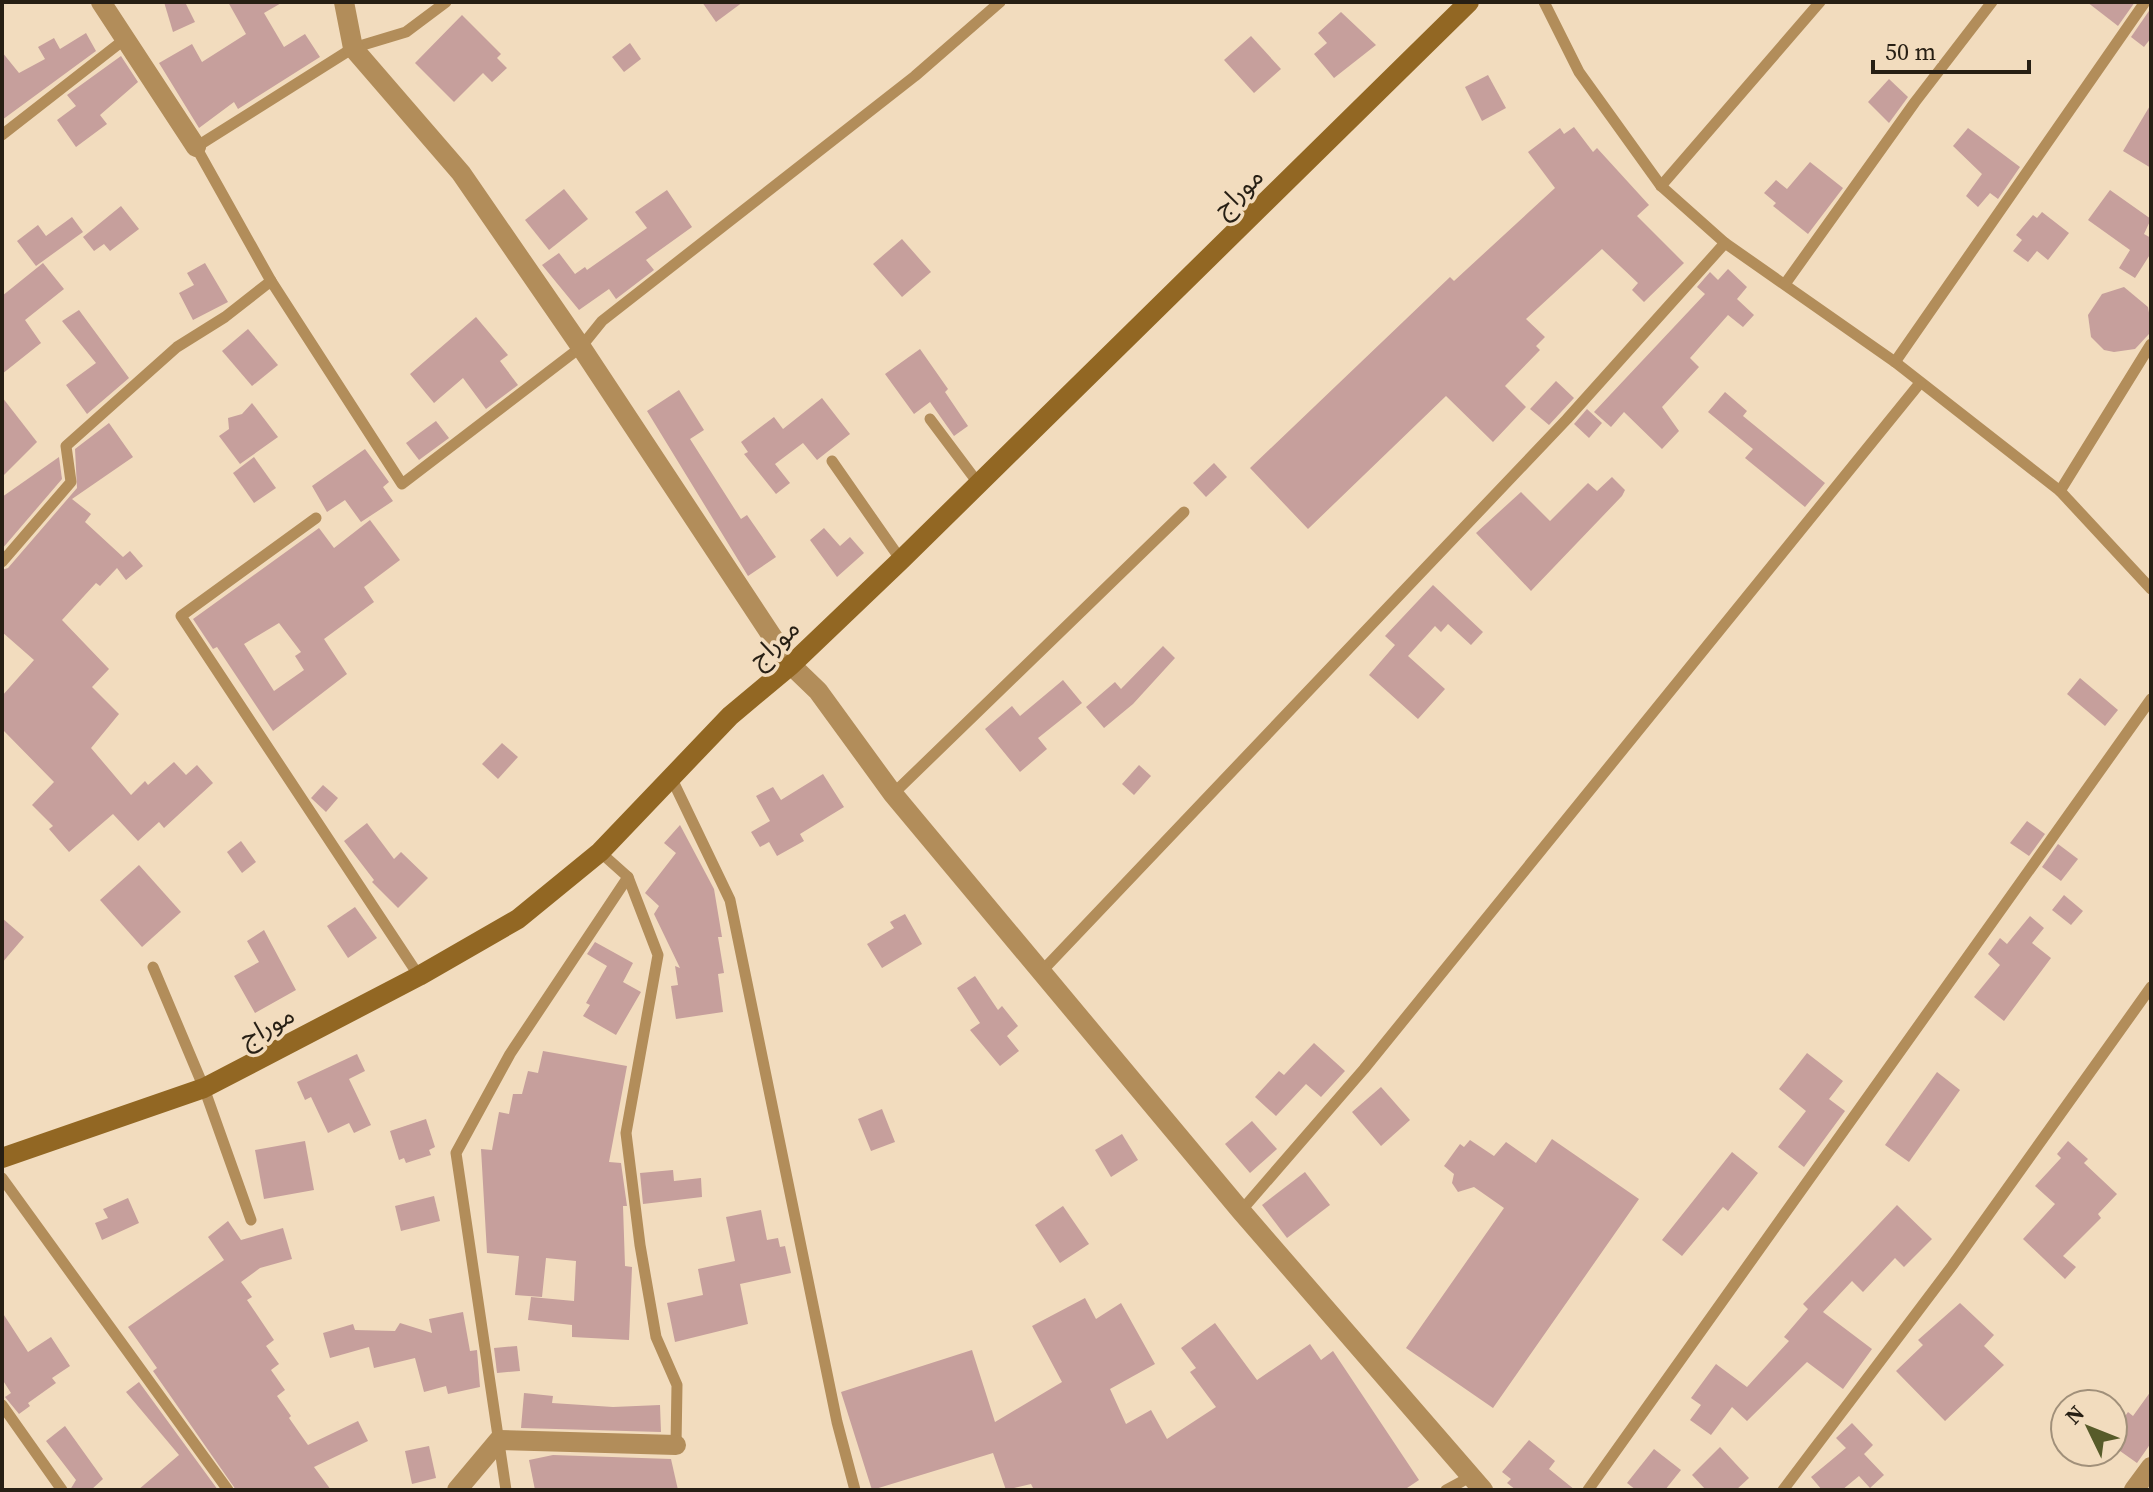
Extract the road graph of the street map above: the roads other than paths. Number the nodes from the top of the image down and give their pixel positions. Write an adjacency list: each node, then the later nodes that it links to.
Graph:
1 (101, 2): 10 (street)
2 (344, 2): 11 (street)
3 (446, 2): 11 (lane)
4 (1000, 2): 19 (lane)
5 (1469, 2): 24 (main road, موراج)
6 (1544, 2): 14 (lane)
7 (1820, 2): 14 (lane)
8 (1992, 2): 17 (lane)
9 (2145, 2): 20 (lane)
10 (125, 39): 12 (lane); 13 (street)
11 (353, 48): 13 (lane); 19 (street)
12 (2, 135)
13 (196, 147): 16 (lane)
14 (1661, 186): 15 (lane)
15 (1725, 243): 17 (lane); 38 (lane)
16 (271, 281): 19 (lane); 29 (lane)
17 (1785, 284): 20 (lane)
18 (2151, 344): 25 (lane)
19 (581, 347): 31 (street)
20 (1895, 362): 21 (lane)
21 (1920, 383): 25 (lane); 44 (lane)
22 (930, 419): 24 (lane)
23 (832, 461): 28 (lane)
24 (978, 483): 28 (main road, موراج)
25 (2060, 491): 30 (lane)
26 (1184, 512): 34 (lane)
27 (316, 518): 39 (lane)
28 (901, 560): 31 (main road, موراج)
29 (2, 562)
30 (2151, 589)
31 (791, 665): 33 (main road, موراج); 34 (street)
32 (2151, 699): 57 (lane)
33 (670, 775): 35 (main road, موراج); 55 (lane)
34 (893, 794): 38 (street)
35 (600, 852): 36 (lane); 39 (main road, موراج)
36 (628, 877): 47 (lane); 48 (lane)
37 (153, 967): 41 (lane)
38 (1043, 970): 44 (street)
39 (419, 976): 41 (main road, موراج)
40 (2151, 987): 58 (lane)
41 (204, 1088): 42 (main road, موراج); 45 (lane)
42 (2, 1158)
43 (2, 1178): 52 (lane)
44 (1241, 1211): 50 (street)
45 (251, 1220)
46 (2, 1405): 51 (lane)
47 (499, 1440): 48 (street); 53 (street); 54 (lane)
48 (676, 1445)
49 (2151, 1467): 59 (street)
50 (1478, 1483): 56 (lane)
51 (62, 1490)
52 (228, 1490)
53 (457, 1490)
54 (506, 1490)
55 (855, 1490)
56 (1446, 1490)
57 (1588, 1490)
58 (1783, 1490)
59 (2134, 1490)

